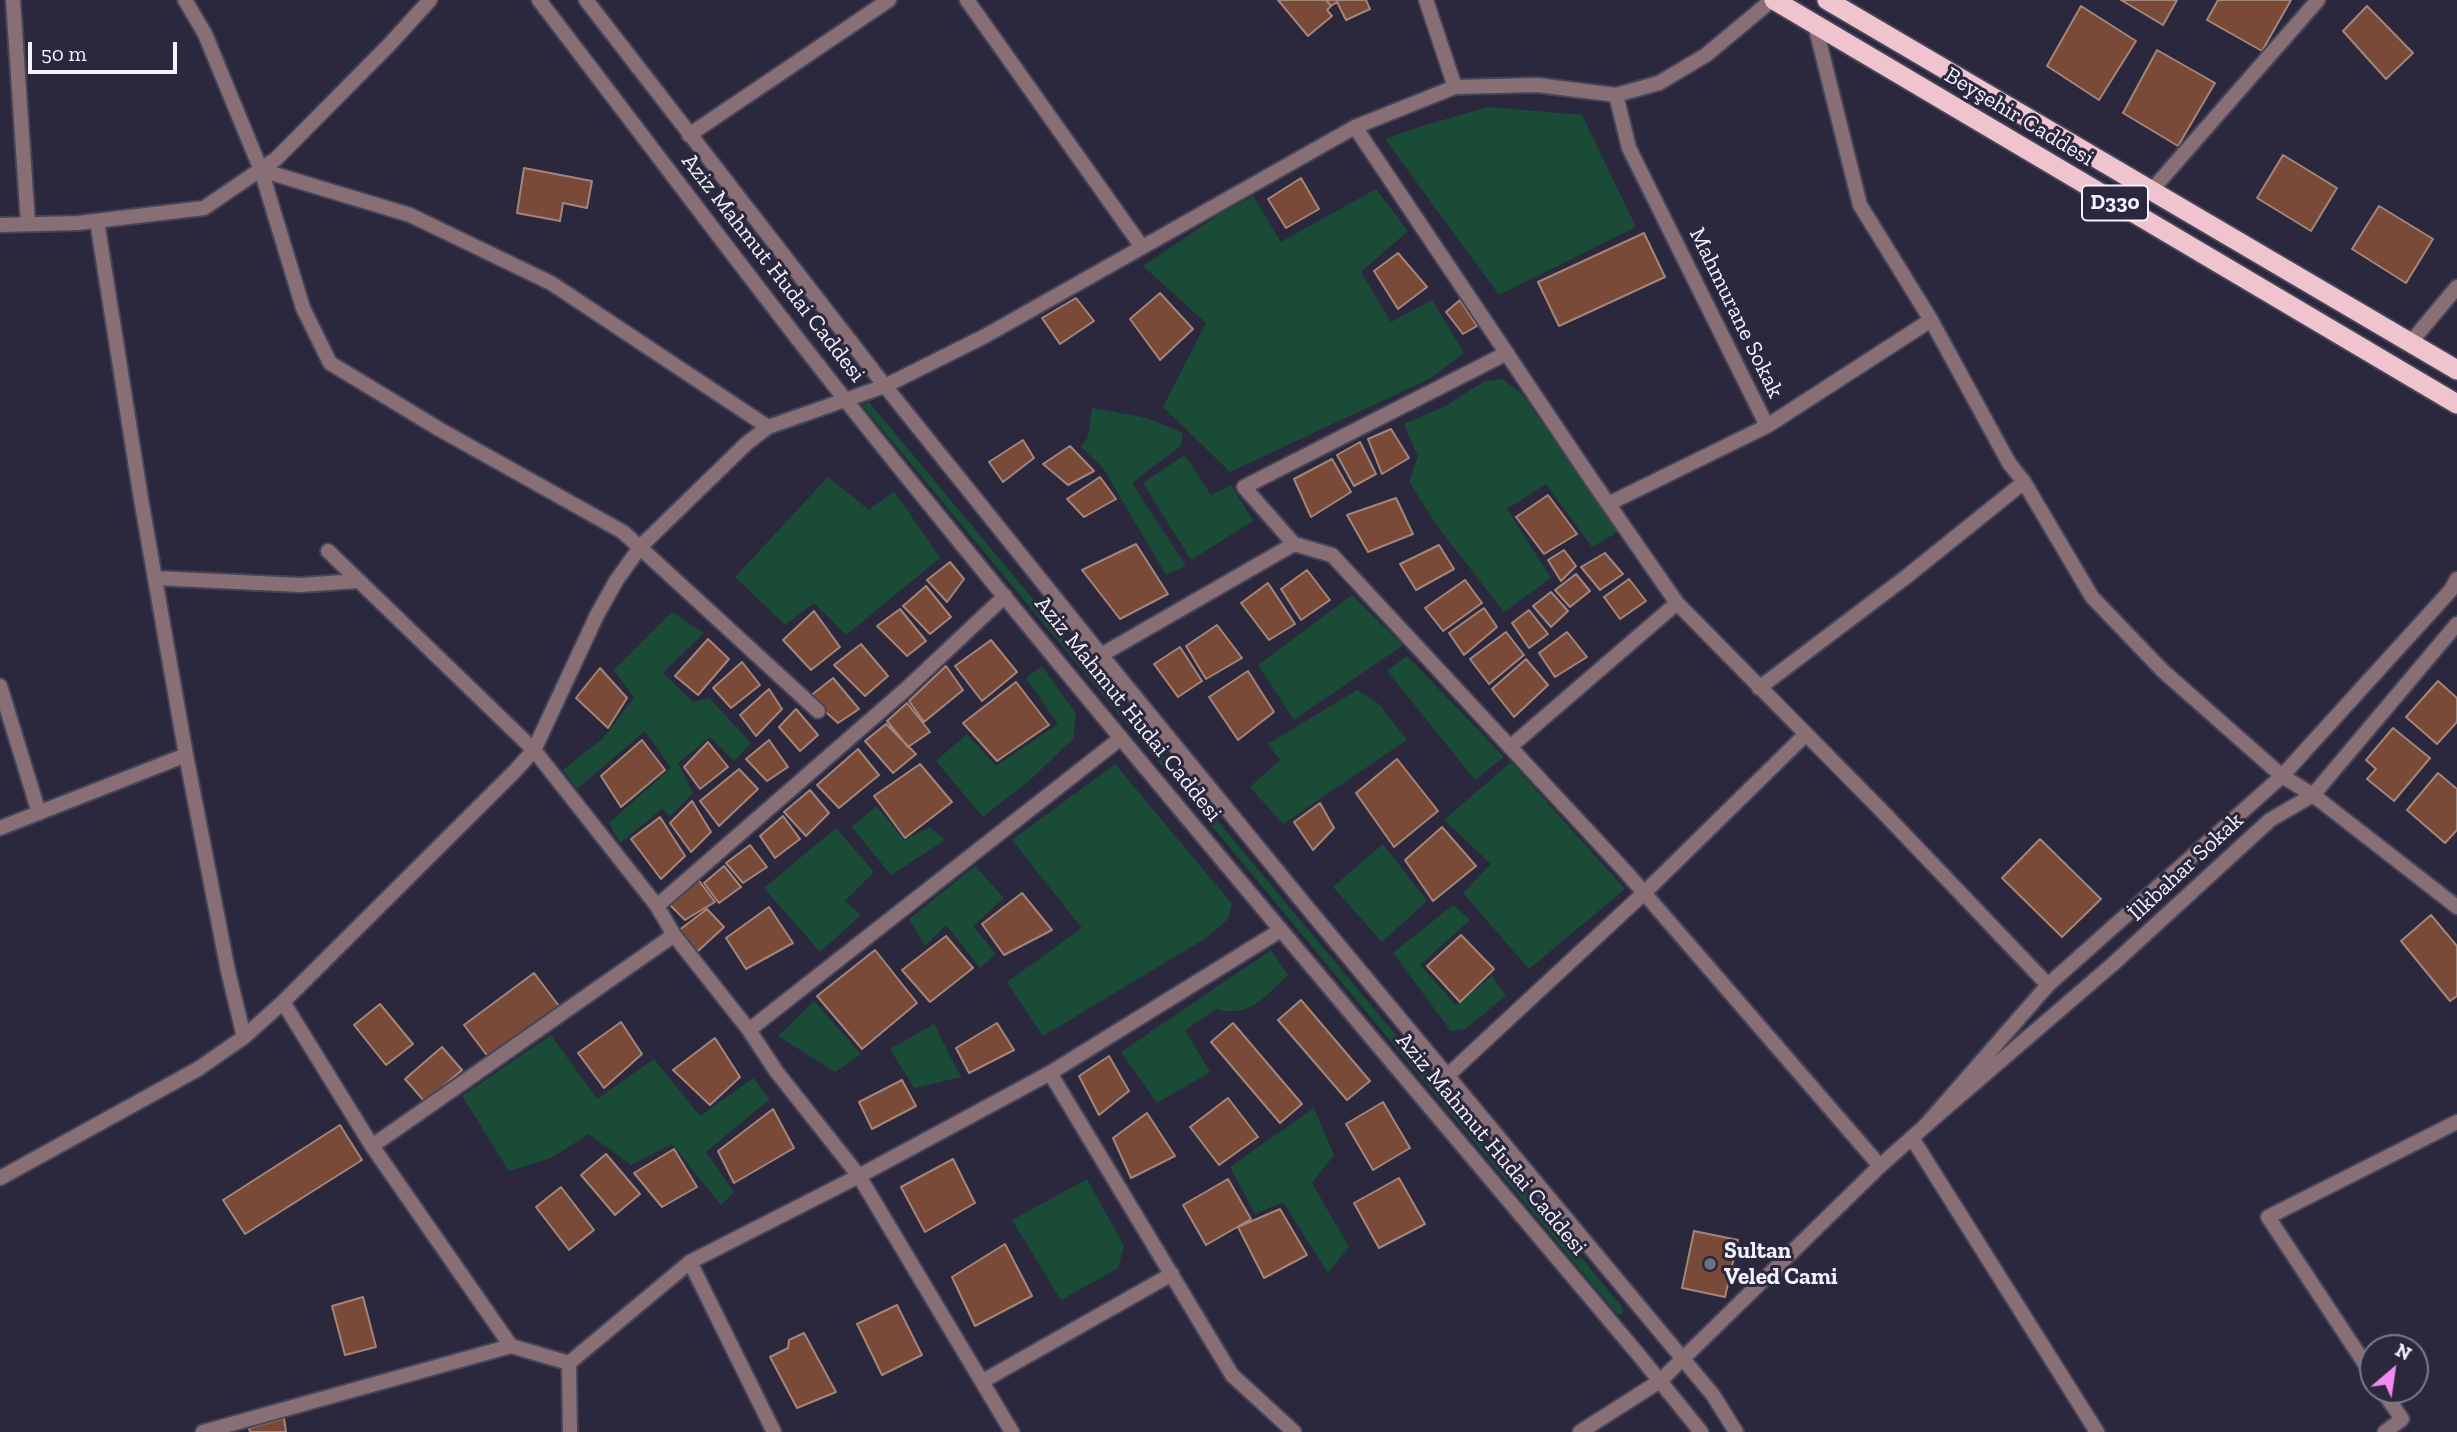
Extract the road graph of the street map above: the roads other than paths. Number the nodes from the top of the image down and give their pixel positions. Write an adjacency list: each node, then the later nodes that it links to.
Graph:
1 (13, 0): 20 (street)
2 (185, 0): 17 (street)
3 (430, 0): 17 (street)
4 (539, 0): 29 (street, Aziz Mahmut Hudai Caddesi)
5 (586, 0): 16 (street, Aziz Mahmut Hudai Caddesi)
6 (889, 0): 16 (street)
7 (967, 0): 22 (street)
8 (1426, 0): 13 (street)
9 (1773, 0): 12 (highway, Beyşehir Caddesi / D330); 14 (street)
10 (1828, 0): 18 (highway, Beyşehir Caddesi / D330)
11 (2318, 0): 18 (street)
12 (1815, 25): 24 (street); 30 (highway, Beyşehir Caddesi / D330)
13 (1454, 87): 14 (street); 15 (street)
14 (1616, 95): 31 (street, Mahmurane Sokak)
15 (1355, 127): 22 (street); 26 (street)
16 (689, 135): 28 (street, Aziz Mahmut Hudai Caddesi)
17 (261, 170): 19 (street); 32 (street); 36 (street)
18 (2151, 191): 25 (highway, Beyşehir Caddesi / D330)
19 (97, 221): 20 (street); 38 (street)
20 (28, 224): 21 (street)
21 (0, 225)
22 (1142, 247): 28 (street)
23 (2457, 287): 25 (street)
24 (1931, 320): 31 (street); 33 (street)
25 (2410, 343): 27 (highway, Beyşehir Caddesi / D330)
26 (1507, 353): 34 (street); 35 (street)
27 (2457, 370)
28 (884, 386): 29 (street); 44 (street, Aziz Mahmut Hudai Caddesi)
29 (846, 400): 32 (street); 41 (street, Aziz Mahmut Hudai Caddesi)
30 (2457, 404)
31 (1767, 426): 34 (street, Mahmurane Sokak)
32 (768, 427): 36 (street)
33 (2024, 482): 46 (street); 53 (street)
34 (1608, 504): 42 (street)
35 (1294, 544): 44 (street); 50 (street)
36 (640, 546): 47 (street); 51 (street)
37 (328, 551): 40 (street)
38 (155, 578): 40 (street); 52 (street)
39 (2457, 579): 53 (street, İlkbahar Sokak)
40 (359, 581): 51 (street)
41 (1005, 596): 49 (street, Aziz Mahmut Hudai Caddesi); 58 (street)
42 (1677, 603): 46 (street); 50 (street)
43 (2457, 624): 54 (street, İlkbahar Sokak)
44 (1101, 655): 67 (street, Aziz Mahmut Hudai Caddesi)
45 (0, 686): 55 (street)
46 (1759, 688): 48 (street)
47 (818, 711)
48 (1805, 735): 57 (street); 62 (street)
49 (1121, 738): 60 (street, Aziz Mahmut Hudai Caddesi); 64 (street)
50 (1510, 747): 57 (street)
51 (534, 750): 58 (street); 63 (street)
52 (186, 755): 55 (street); 65 (street)
53 (2282, 776): 54 (street); 62 (street, İlkbahar Sokak)
54 (2313, 794): 59 (street); 69 (street, İlkbahar Sokak)
55 (39, 813): 56 (street)
56 (0, 828)
57 (1644, 892): 67 (street); 72 (street)
58 (657, 906): 61 (street)
59 (2457, 907)
60 (1281, 930): 66 (street); 82 (street, Aziz Mahmut Hudai Caddesi)
61 (674, 935): 64 (street); 71 (street)
62 (2048, 985): 69 (street, İlkbahar Sokak)
63 (283, 1002): 65 (street); 71 (street)
64 (749, 1030): 73 (street)
65 (244, 1037): 74 (street)
66 (1050, 1073): 73 (street); 76 (street)
67 (1447, 1076): 79 (street, Aziz Mahmut Hudai Caddesi)
68 (2457, 1122): 78 (street)
69 (1925, 1126): 70 (street)
70 (1912, 1138): 72 (street); 93 (street)
71 (372, 1146): 77 (street)
72 (1880, 1166): 79 (street)
73 (859, 1176): 75 (street); 81 (street)
74 (0, 1178)
75 (690, 1262): 80 (street); 87 (street)
76 (1172, 1274): 81 (street); 89 (street)
77 (511, 1346): 80 (street); 84 (street)
78 (2359, 1355)
79 (1683, 1359): 82 (street); 92 (street, Aziz Mahmut Hudai Caddesi)
80 (569, 1363): 86 (street)
81 (983, 1381): 88 (street)
82 (1660, 1381): 90 (street); 91 (street, Aziz Mahmut Hudai Caddesi)
83 (2392, 1404): 94 (street)
84 (236, 1427): 85 (street)
85 (203, 1432)
86 (570, 1432)
87 (774, 1432)
88 (1012, 1432)
89 (1294, 1432)
90 (1580, 1432)
91 (1701, 1432)
92 (1735, 1432)
93 (2096, 1432)
94 (2385, 1432)

